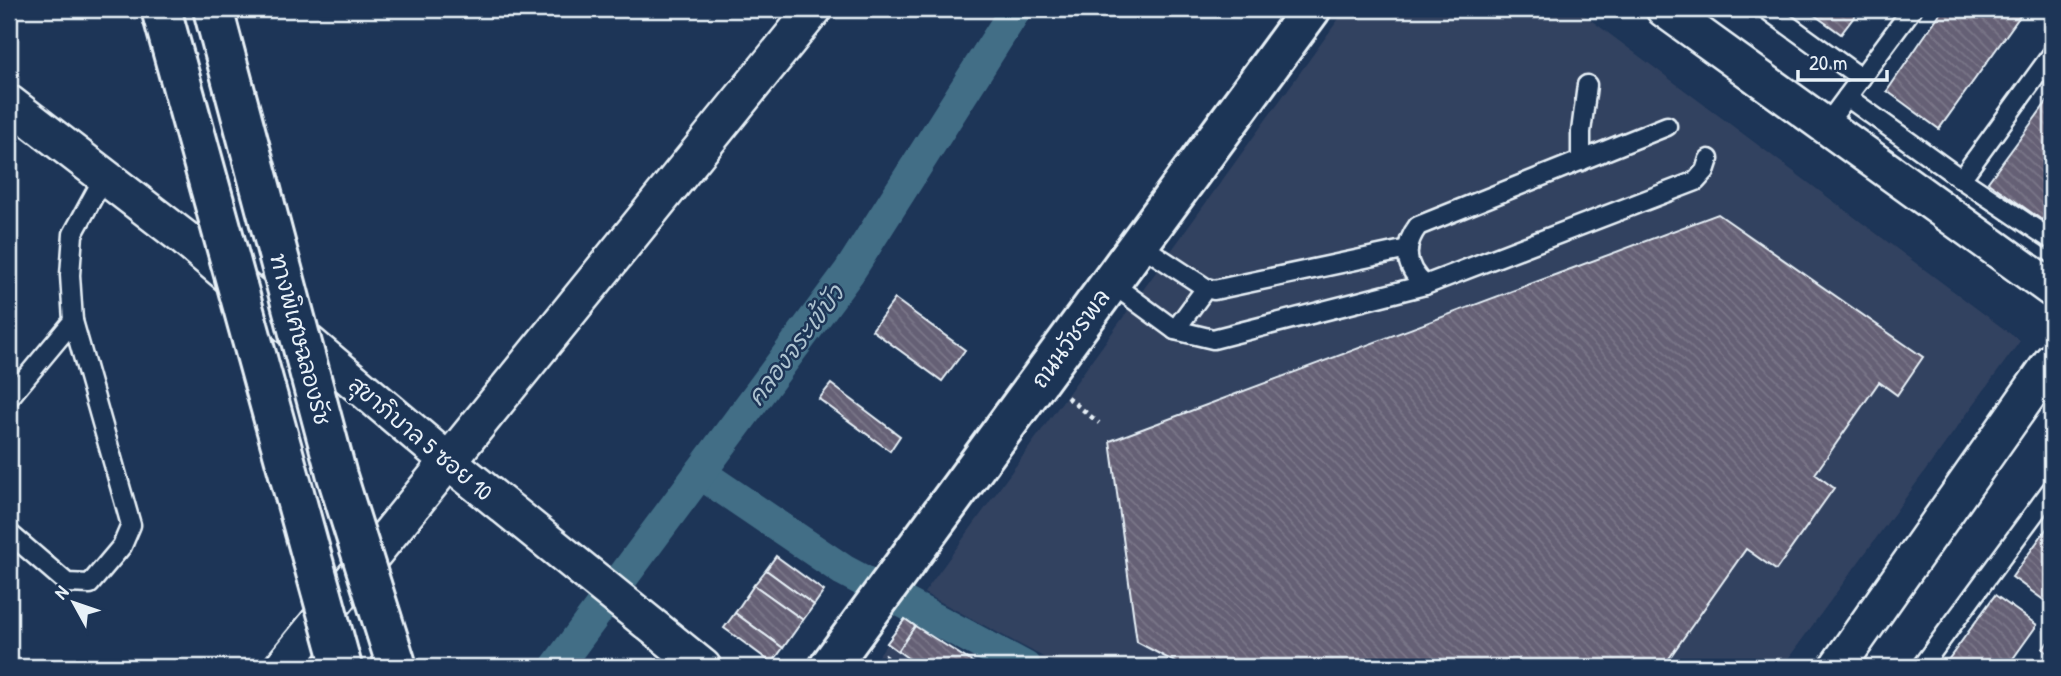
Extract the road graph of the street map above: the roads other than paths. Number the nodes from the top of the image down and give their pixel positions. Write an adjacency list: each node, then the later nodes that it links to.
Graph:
1 (161, 9): 34 (main road, bridge)
2 (214, 9): 35 (main road, ทางพิเศษฉลองรัช, bridge)
3 (814, 9): 30 (street)
4 (1311, 9): 20 (main road, ถนนวัชรพล)
5 (1664, 9): 14 (street)
6 (1766, 9): 9 (lane)
7 (1912, 9): 9 (lane)
8 (2052, 54): 18 (lane)
9 (1861, 78): 11 (lane)
10 (1587, 85): 16 (lane)
11 (1847, 97): 14 (lane); 18 (lane)
12 (9, 103): 17 (street, สุขาภิบาล 5 ซอย 10)
13 (1667, 127): 16 (lane)
14 (1824, 128): 25 (street)
15 (1709, 159): 23 (lane)
16 (1581, 161): 21 (lane)
17 (104, 177): 26 (lane); 30 (street, สุขาภิบาล 5 ซอย 10)
18 (1961, 179): 19 (lane)
19 (2052, 240)
20 (1139, 244): 22 (main road, ถนนวัชรพล); 24 (lane)
21 (1408, 250): 23 (lane); 24 (lane)
22 (1111, 283): 27 (lane); 37 (main road, ถนนวัชรพล)
23 (1424, 285): 27 (lane)
24 (1206, 288): 27 (lane)
25 (2052, 289)
26 (73, 321): 29 (lane); 32 (lane)
27 (1175, 330)
28 (2052, 361): 38 (street)
29 (9, 398)
30 (446, 460): 33 (street); 36 (street, สุขาภิบาล 5 ซอย 10)
31 (2052, 489): 39 (lane)
32 (9, 533)
33 (282, 667)
34 (342, 667)
35 (397, 667)
36 (703, 667)
37 (829, 667)
38 (1837, 667)
39 (1921, 667)

